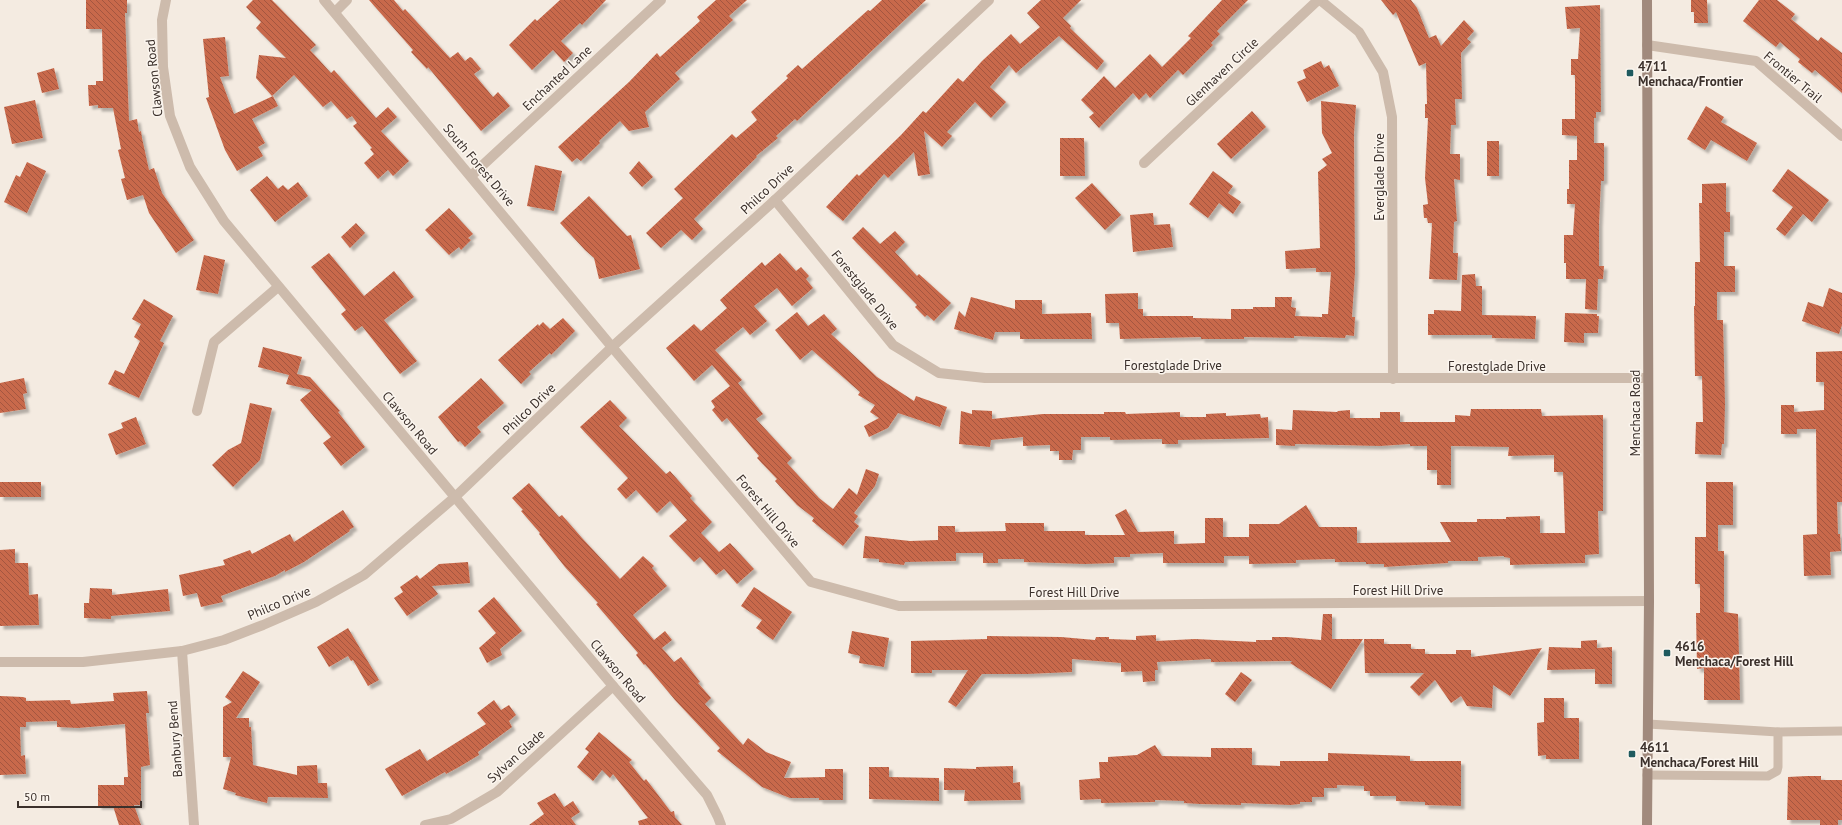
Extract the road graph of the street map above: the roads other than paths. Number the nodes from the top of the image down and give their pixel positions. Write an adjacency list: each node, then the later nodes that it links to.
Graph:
1 (166, 0): 14 (street, Clawson Road)
2 (324, 0): 8 (street, South Forest Drive)
3 (347, 0): 8 (street)
4 (660, 0): 12 (street, Enchanted Lane)
5 (989, 0): 13 (street, Philco Drive)
6 (1319, 0): 11 (street, Glenhaven Circle); 17 (street, Everglade Drive)
7 (1647, 0): 9 (main road, Menchaca Road)
8 (334, 12): 12 (street, South Forest Drive)
9 (1647, 45): 10 (street, Frontier Trail); 16 (main road, Menchaca Road)
10 (1842, 136)
11 (1144, 163)
12 (471, 176): 15 (street, South Forest Drive)
13 (775, 200): 15 (street, Philco Drive); 17 (street, Forestglade Drive)
14 (278, 287): 18 (street); 19 (street, Clawson Road)
15 (612, 347): 19 (street, Philco Drive); 20 (street, Forest Hill Drive)
16 (1648, 378): 17 (street, Forestglade Drive); 20 (main road, Menchaca Road)
17 (1393, 379)
18 (197, 411)
19 (455, 497): 21 (street, Philco Drive); 23 (street, Clawson Road)
20 (1649, 601): 24 (main road, Menchaca Road)
21 (182, 651): 22 (street, Philco Drive); 28 (street, Banbury Bend)
22 (0, 662)
23 (612, 686): 29 (street, Sylvan Glade); 30 (street, Clawson Road)
24 (1648, 724): 25 (lane); 27 (main road, Menchaca Road)
25 (1778, 732): 26 (lane); 27 (lane)
26 (1842, 732)
27 (1647, 775): 31 (main road, Menchaca Road)
28 (194, 825)
29 (425, 825)
30 (720, 825)
31 (1647, 825)

